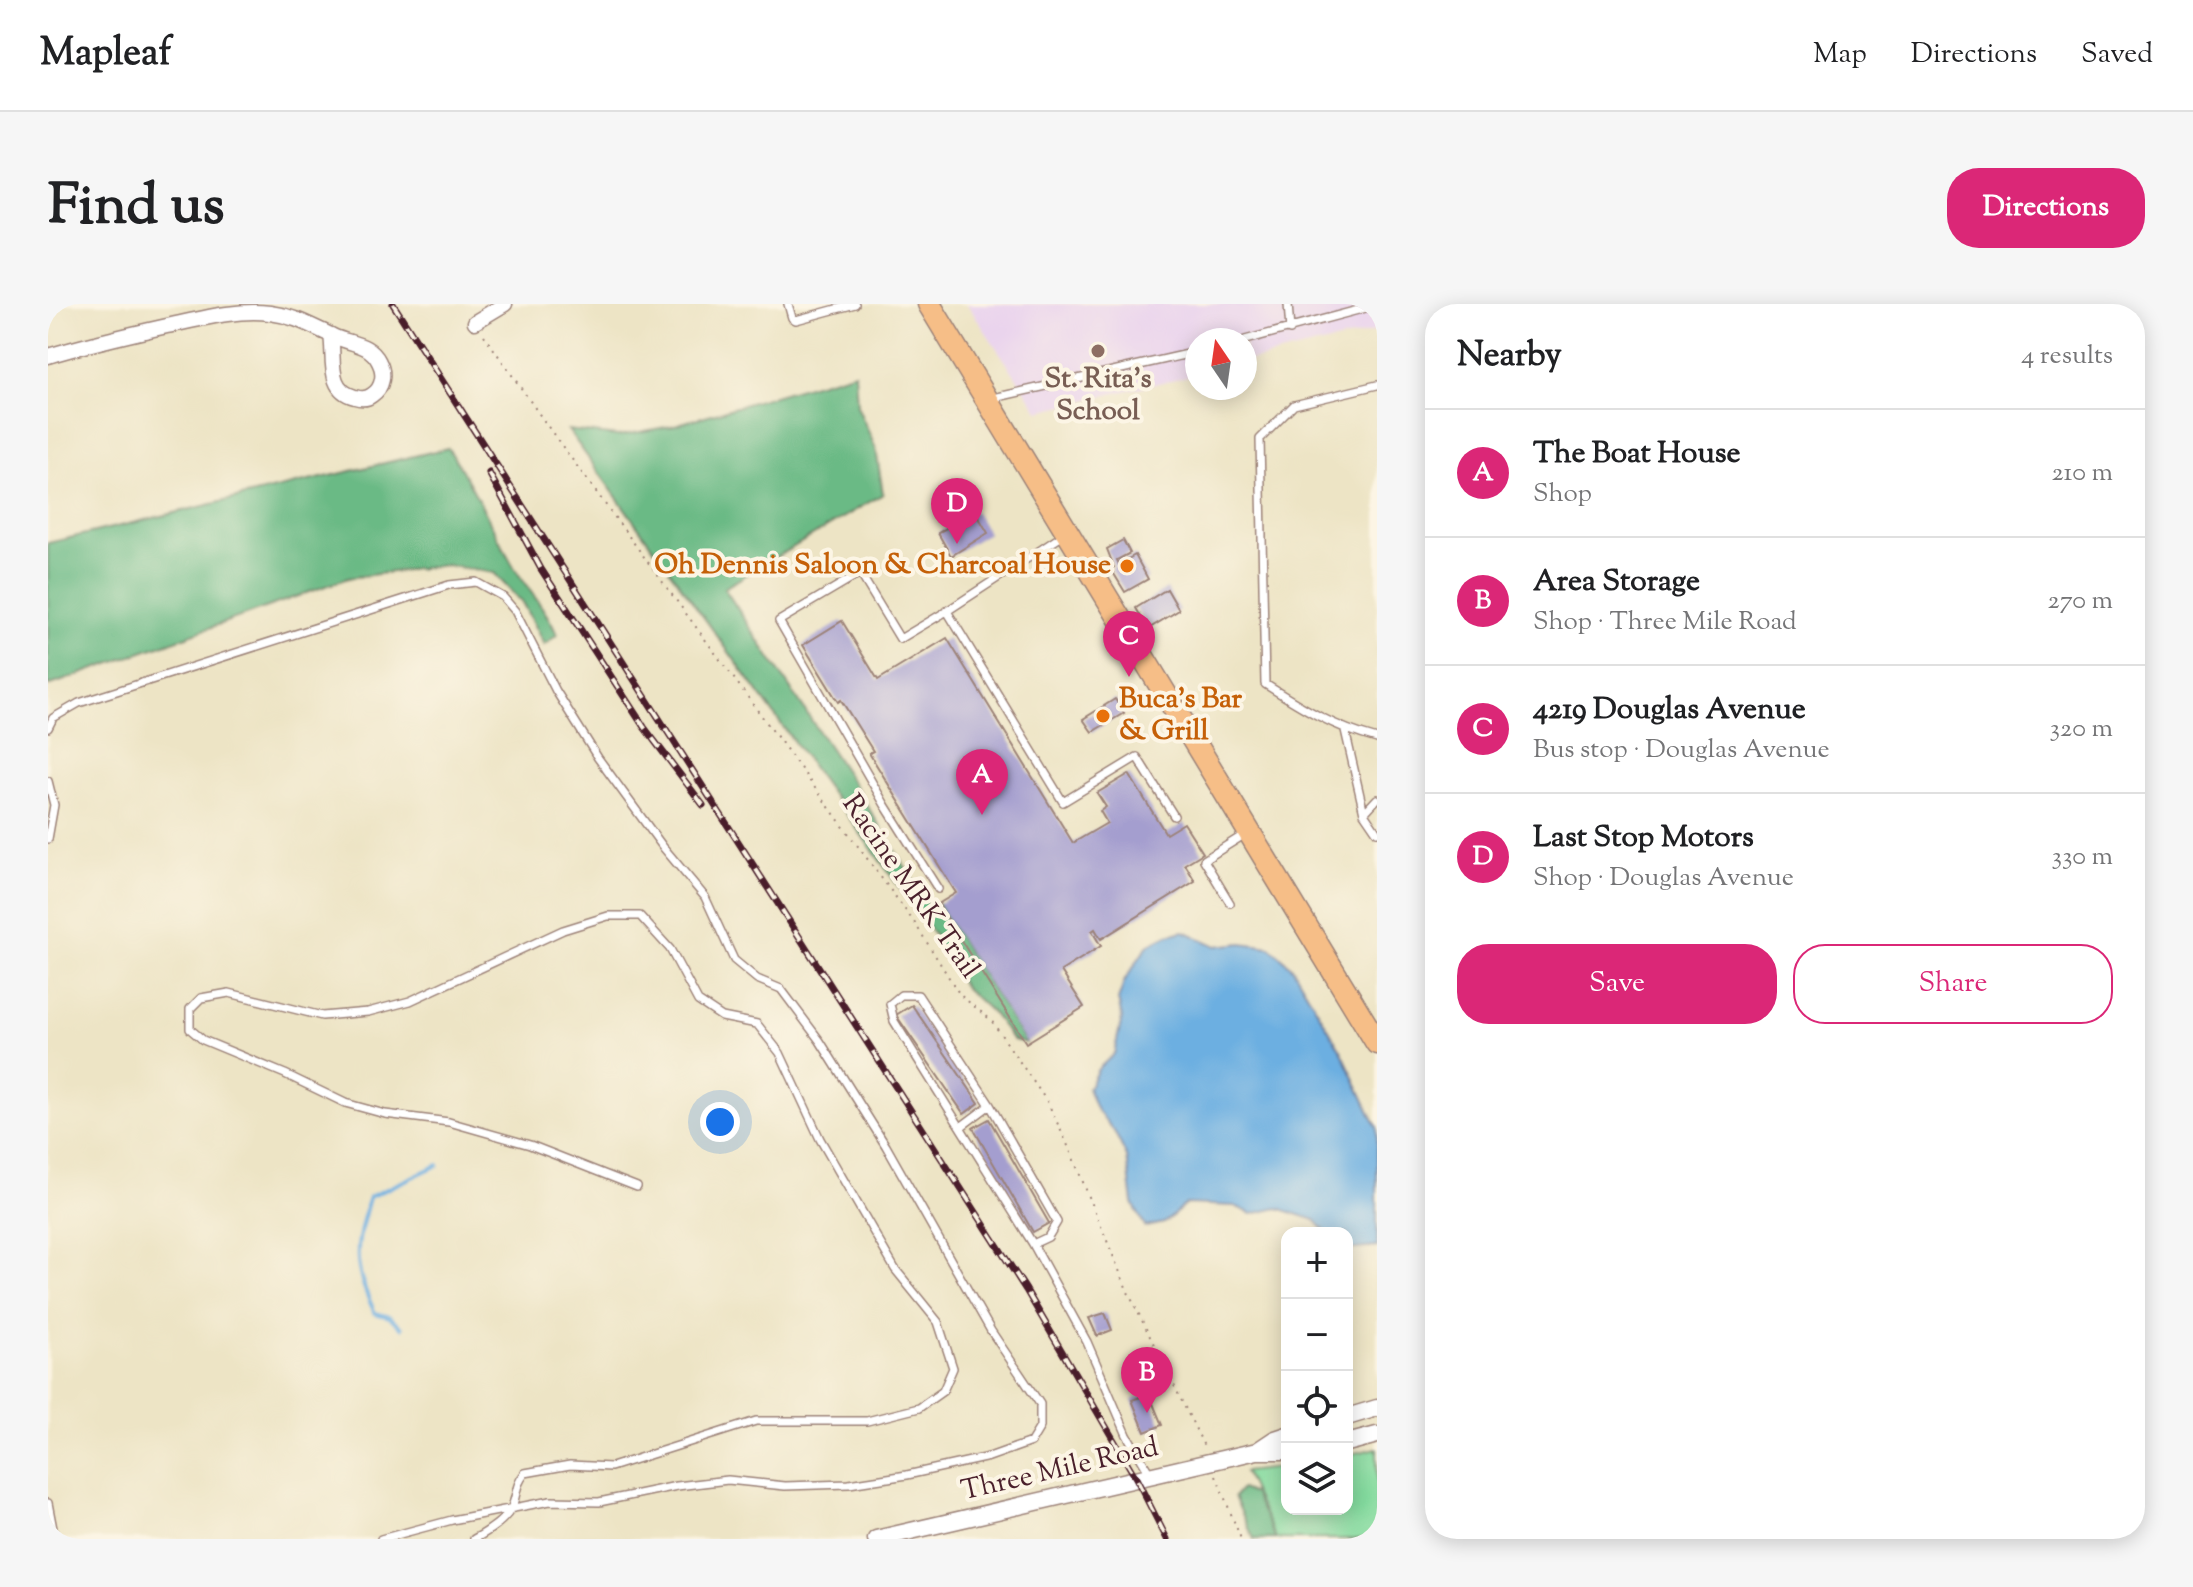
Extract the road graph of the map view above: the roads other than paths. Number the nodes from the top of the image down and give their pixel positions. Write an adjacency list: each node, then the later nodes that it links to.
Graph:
1 (505, 304): 7 (street)
2 (788, 304): 5 (lane)
3 (929, 304): 14 (main road)
4 (1288, 304): 8 (lane)
5 (850, 305)
6 (1377, 305): 8 (lane)
7 (475, 322)
8 (1290, 330): 10 (lane)
9 (331, 335): 9 (street); 12 (street)
10 (1257, 337)
11 (1185, 355): 14 (lane)
12 (48, 356)
13 (1377, 385): 18 (lane)
14 (987, 400): 15 (main road)
15 (1067, 532): 16 (lane); 24 (main road)
16 (947, 611): 23 (lane); 27 (lane)
17 (48, 728): 43 (lane)
18 (1345, 730): 19 (lane); 22 (lane)
19 (1377, 739)
20 (48, 781): 26 (lane)
21 (1377, 799): 22 (lane)
22 (1364, 813): 25 (lane)
23 (1174, 816)
24 (1249, 831): 28 (lane); 29 (main road)
25 (1377, 832)
26 (48, 839)
27 (938, 889)
28 (1230, 903)
29 (1377, 1043)
30 (990, 1105): 31 (lane); 31 (lane); 33 (lane)
31 (962, 1126): 33 (lane)
32 (637, 1187): 43 (lane)
33 (1033, 1244): 41 (lane)
34 (1377, 1408): 35 (street)
35 (1353, 1415)
36 (1377, 1435): 38 (street)
37 (1281, 1437): 39 (street, Three Mile Road)
38 (1353, 1441)
39 (1257, 1451): 40 (street, Three Mile Road); 41 (street, Three Mile Road)
40 (1281, 1451)
41 (1151, 1476): 47 (street, Three Mile Road)
42 (48, 1503): 44 (lane)
43 (513, 1507): 45 (lane); 46 (lane)
44 (55, 1539)
45 (381, 1539)
46 (474, 1539)
47 (876, 1539)

